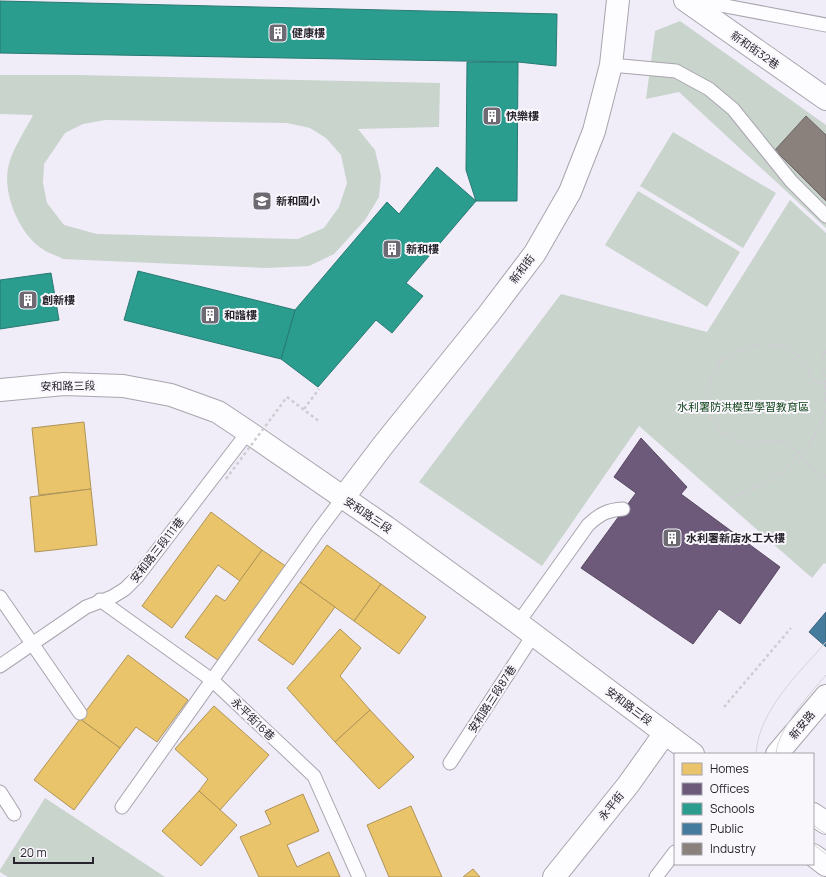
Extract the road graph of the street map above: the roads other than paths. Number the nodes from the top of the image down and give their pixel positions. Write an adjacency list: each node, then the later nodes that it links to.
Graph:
1 (618, 0): 5 (street, 新和街)
2 (684, 0): 6 (street, 新和街32巷)
3 (694, 0): 4 (lane)
4 (826, 25)
5 (611, 65): 7 (lane); 10 (street, 新和街)
6 (826, 99)
7 (826, 216)
8 (0, 390): 9 (street, 安和路三段)
9 (248, 432): 10 (street, 安和路三段); 13 (lane, 安和路三段111巷)
10 (343, 498): 14 (street, 安和路三段); 17 (lane)
11 (623, 510): 14 (lane, 安和路三段87巷)
12 (0, 597): 15 (lane)
13 (100, 600): 15 (lane, 安和路三段111巷); 17 (lane, 永平街16巷)
14 (526, 629): 20 (street, 安和路三段); 23 (lane, 安和路三段87巷)
15 (33, 644): 16 (lane, 安和路三段111巷); 19 (lane)
16 (0, 666)
17 (212, 680): 25 (lane); 30 (lane, 永平街16巷)
18 (826, 696): 22 (street, 新安路)
19 (80, 713)
20 (665, 733): 21 (street, 安和路三段); 31 (street, 永平街)
21 (692, 753)
22 (778, 753)
23 (450, 763)
24 (0, 792): 26 (lane)
25 (122, 808)
26 (14, 814)
27 (674, 853): 32 (lane)
28 (814, 856): 29 (street)
29 (826, 865)
30 (360, 877)
31 (554, 877)
32 (656, 877)

